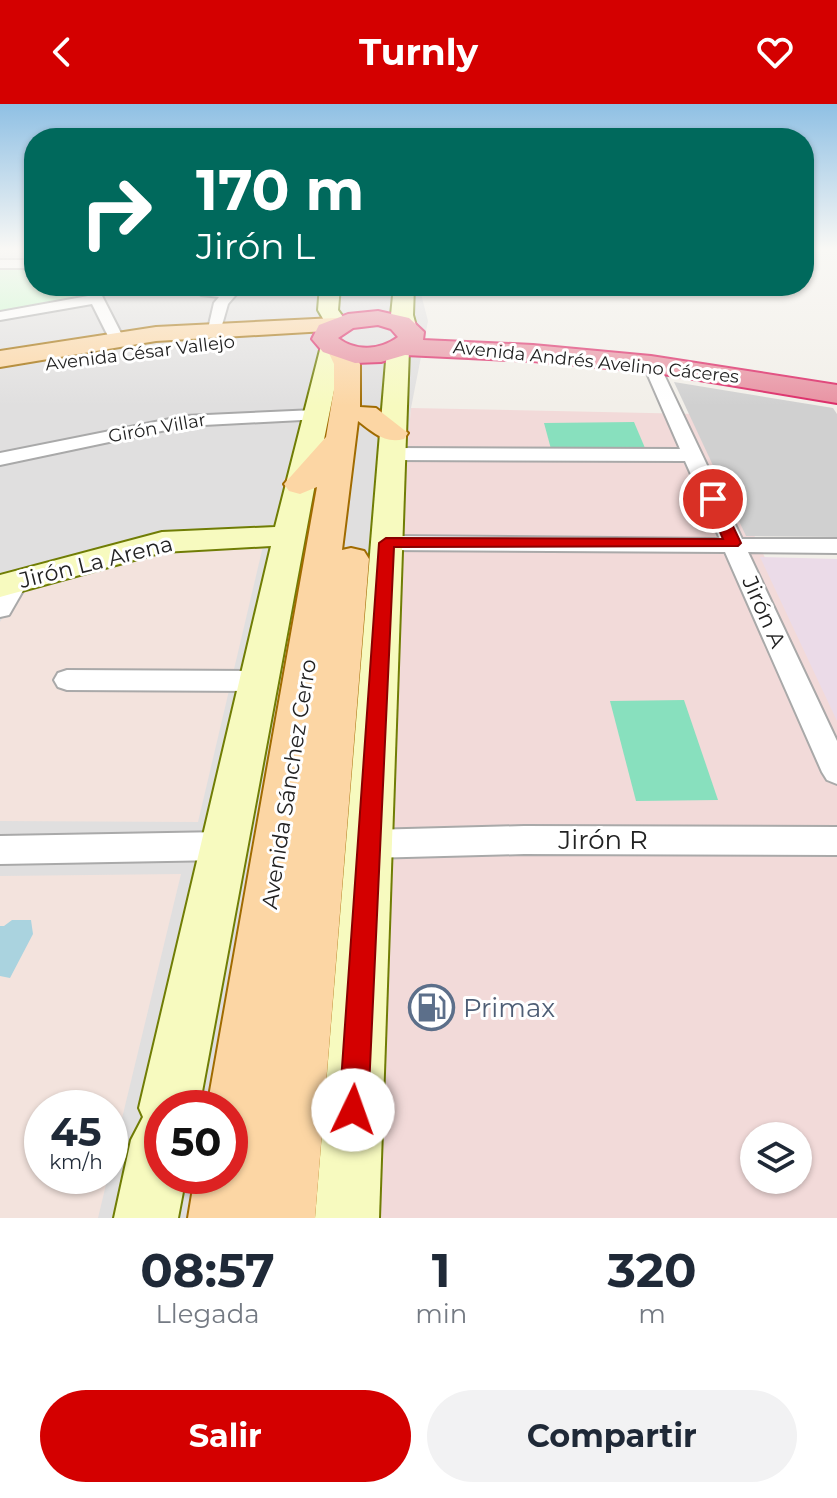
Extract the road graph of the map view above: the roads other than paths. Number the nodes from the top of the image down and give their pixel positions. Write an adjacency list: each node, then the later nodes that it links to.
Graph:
1 (57, 302): 7 (street)
2 (98, 302): 11 (street)
3 (222, 302): 8 (street)
4 (329, 302): 9 (main road, Avenida Sánchez Cerro)
5 (352, 302): 9 (highway, Avenida Sánchez Cerro)
6 (388, 302): 10 (highway)
7 (0, 316)
8 (215, 329): 9 (main road, Avenida César Vallejo); 11 (main road, Avenida César Vallejo)
9 (336, 335): 10 (highway); 10 (highway); 15 (main road, Avenida César Vallejo); 18 (main road, Avenida Sánchez Cerro); 18 (main road, Avenida Sánchez Cerro)
10 (398, 337): 12 (highway, Avenida Andrés Avelino Cáceres); 18 (main road, Avenida Sánchez Cerro)
11 (116, 339): 13 (main road, Avenida César Vallejo)
12 (534, 347): 14 (highway, Avenida Andrés Avelino Cáceres); 16 (highway, Avenida Andrés Avelino Cáceres)
13 (0, 359)
14 (651, 364): 17 (highway, Avenida Andrés Avelino Cáceres); 20 (street, Jirón A)
15 (0, 372)
16 (837, 380)
17 (837, 394)
18 (361, 431): 19 (street, Girón Villar); 20 (street, Girón Villar); 21 (main road, Avenida Sánchez Cerro); 22 (main road, Avenida Sánchez Cerro); 36 (main road, Avenida Sánchez Cerro); 37 (main road, Avenida Sánchez Cerro)
19 (1, 455)
20 (693, 455): 23 (street, Jirón A)
21 (289, 536): 25 (main road, Jirón La Arena); 27 (main road, Avenida Sánchez Cerro)
22 (386, 543): 23 (street); 30 (main road, Avenida Sánchez Cerro)
23 (733, 543): 24 (street); 28 (street, Jirón A)
24 (837, 546)
25 (5, 592)
26 (67, 680): 27 (street)
27 (258, 681): 31 (main road, Avenida Sánchez Cerro)
28 (837, 772)
29 (837, 841): 30 (street, Jirón R)
30 (369, 844): 38 (main road, Avenida Sánchez Cerro)
31 (223, 846): 32 (street); 33 (main road, Avenida Sánchez Cerro)
32 (0, 850)
33 (173, 1090)
34 (151, 1194): 35 (main road)
35 (146, 1218)
36 (224, 1218)
37 (279, 1218)
38 (347, 1218)

